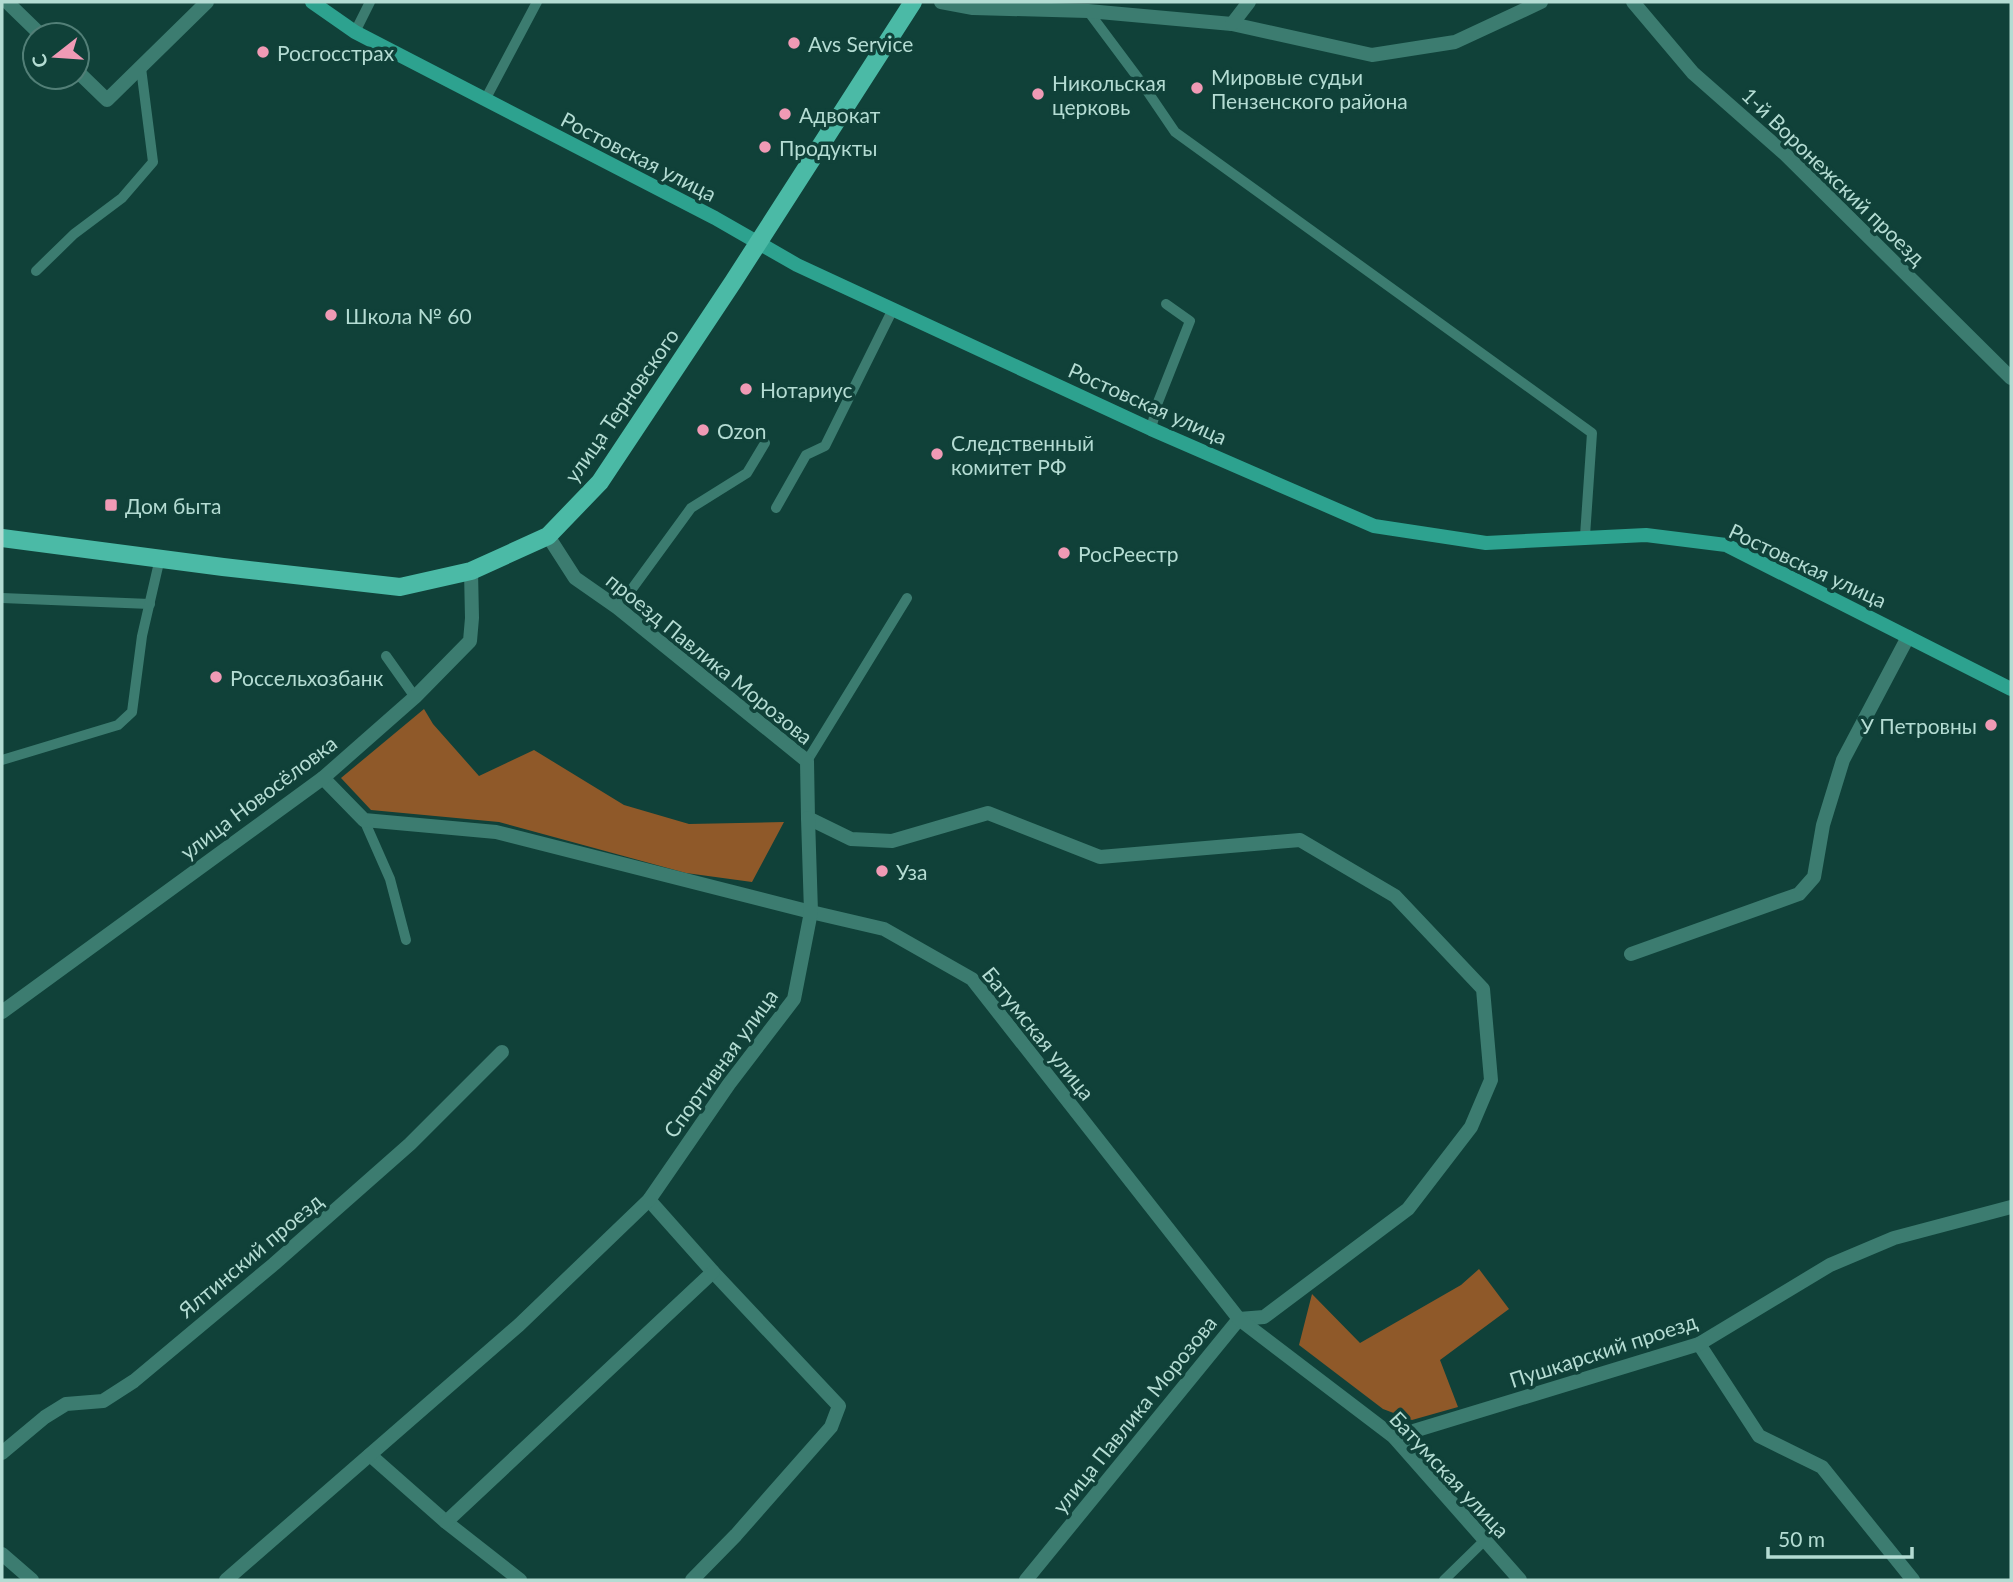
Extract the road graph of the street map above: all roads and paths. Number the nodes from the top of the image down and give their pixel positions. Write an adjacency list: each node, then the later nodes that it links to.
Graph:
1 (7, 2): 12 (street)
2 (206, 2): 15 (street)
3 (312, 2): 14 (street, Ростовская улица)
4 (370, 2): 14 (lane)
5 (537, 2): 17 (lane)
6 (913, 2): 18 (main road, улица Терновского)
7 (942, 2): 11 (street)
8 (1249, 2): 13 (street)
9 (1541, 2): 13 (street)
10 (1633, 2): 22 (street, 1-й Воронежский проезд)
11 (1088, 11): 13 (street); 27 (lane)
12 (27, 21)
13 (1232, 24)
14 (355, 32): 17 (street, Ростовская улица)
15 (141, 68): 16 (street); 19 (lane)
16 (91, 85)
17 (485, 100): 18 (street, Ростовская улица)
18 (758, 243): 21 (street, Ростовская улица); 26 (main road, улица Терновского)
19 (36, 271)
20 (1166, 304): 23 (lane)
21 (893, 309): 23 (street, Ростовская улица); 25 (lane)
22 (2011, 378)
23 (1151, 429): 27 (street, Ростовская улица)
24 (765, 443): 34 (lane)
25 (776, 508)
26 (548, 536): 30 (main road, улица Терновского); 34 (street, проезд Павлика Морозова)
27 (1586, 536): 35 (street, Ростовская улица)
28 (2, 538): 29 (main road, улица Терновского)
29 (160, 558): 30 (main road, улица Терновского); 33 (lane)
30 (471, 571): 38 (street, улица Новосёловка)
31 (2, 598): 33 (lane)
32 (907, 598): 40 (lane)
33 (150, 604): 39 (lane)
34 (618, 608): 40 (street, проезд Павлика Морозова)
35 (1908, 636): 37 (street, Ростовская улица); 46 (street)
36 (386, 656): 38 (lane)
37 (2011, 689)
38 (415, 697): 41 (street, улица Новосёловка)
39 (2, 760)
40 (807, 761): 42 (street, проезд Павлика Морозова)
41 (323, 778): 43 (street); 47 (street, улица Новосёловка)
42 (808, 818): 44 (street, Спортивная улица); 52 (street, улица Павлика Морозова)
43 (364, 820): 44 (street, Батумская улица); 45 (lane)
44 (811, 912): 49 (street, Спортивная улица); 52 (street, Батумская улица)
45 (406, 940)
46 (1631, 954)
47 (2, 1012)
48 (502, 1052): 55 (street, Ялтинский проезд)
49 (649, 1200): 51 (street); 56 (street, Спортивная улица)
50 (2011, 1207): 53 (street, Пушкарский проезд)
51 (713, 1272): 57 (street); 63 (street)
52 (1239, 1319): 54 (street, Батумская улица); 64 (street, улица Павлика Морозова)
53 (1699, 1344): 54 (street, Пушкарский проезд); 67 (street)
54 (1394, 1437): 58 (street, Батумская улица)
55 (2, 1453)
56 (370, 1455): 57 (street); 61 (street, Спортивная улица)
57 (446, 1522): 62 (street)
58 (1485, 1540): 65 (lane); 66 (street, Батумская улица)
59 (2, 1554): 60 (street)
60 (32, 1580)
61 (226, 1580)
62 (520, 1580)
63 (692, 1580)
64 (1026, 1580)
65 (1444, 1580)
66 (1520, 1580)
67 (1913, 1580)

